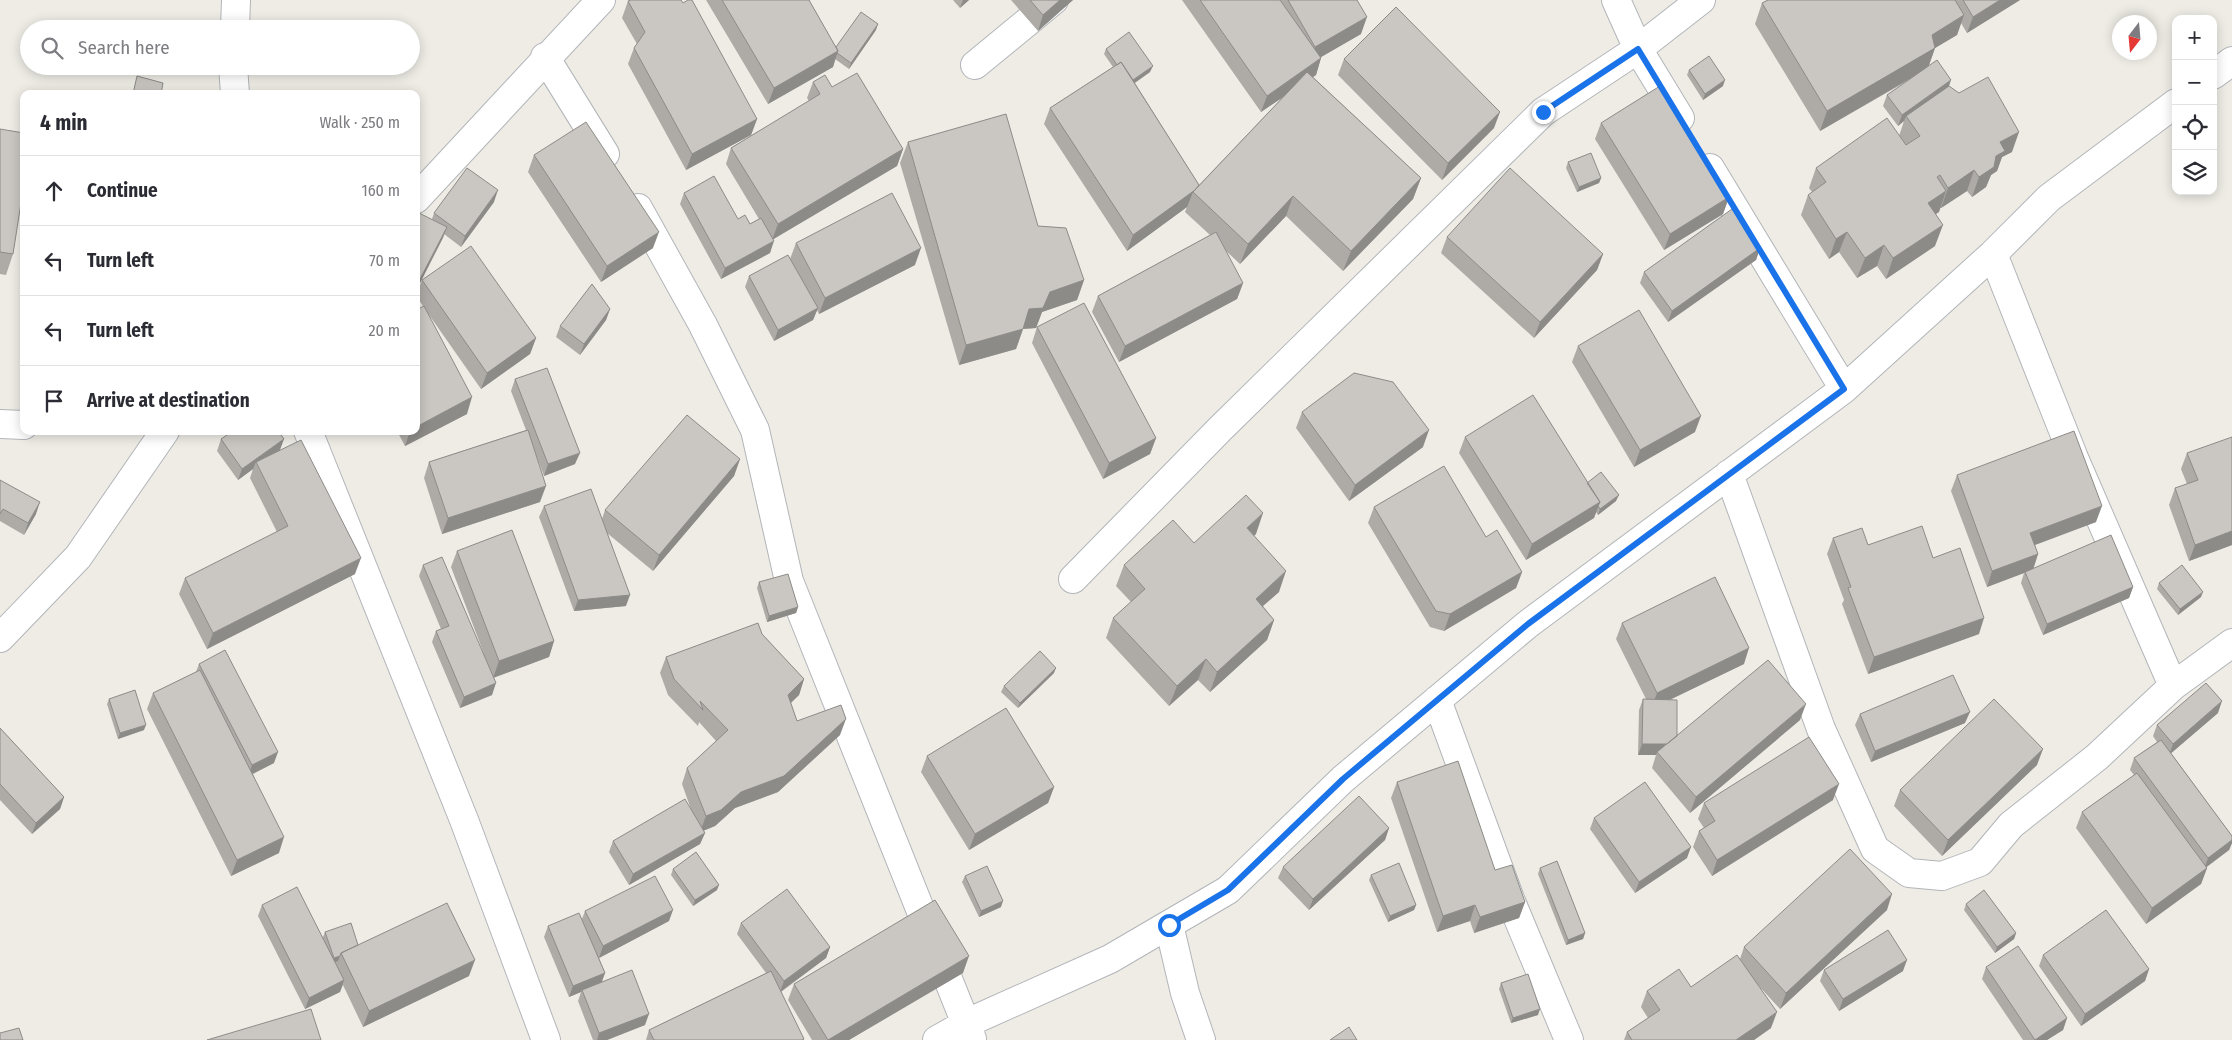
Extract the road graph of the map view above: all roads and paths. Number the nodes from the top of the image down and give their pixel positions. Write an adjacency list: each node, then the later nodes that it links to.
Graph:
1 (236, 0): 6 (street)
2 (600, 0): 8 (street)
3 (1054, 0): 10 (street)
4 (1616, 0): 7 (street)
5 (1701, 0): 7 (street)
6 (235, 20)
7 (1638, 49): 17 (street); 23 (street)
8 (545, 58): 15 (street); 29 (street)
9 (2232, 62): 11 (street)
10 (975, 65)
11 (2217, 72)
12 (234, 75): 13 (street)
13 (235, 90)
14 (2173, 105): 16 (street)
15 (420, 195)
16 (1993, 254): 17 (street); 26 (street)
17 (1844, 389): 22 (street)
18 (0, 424): 19 (street)
19 (20, 425)
20 (162, 435): 24 (street)
21 (310, 435): 30 (street)
22 (1729, 474): 26 (street); 27 (street)
23 (1073, 579)
24 (0, 638)
25 (2231, 647): 26 (street)
26 (2173, 686)
27 (1437, 700): 28 (street); 33 (street)
28 (1169, 925): 29 (street); 32 (street)
29 (970, 1031): 31 (street)
30 (546, 1040)
31 (937, 1040)
32 (1201, 1040)
33 (1569, 1040)

